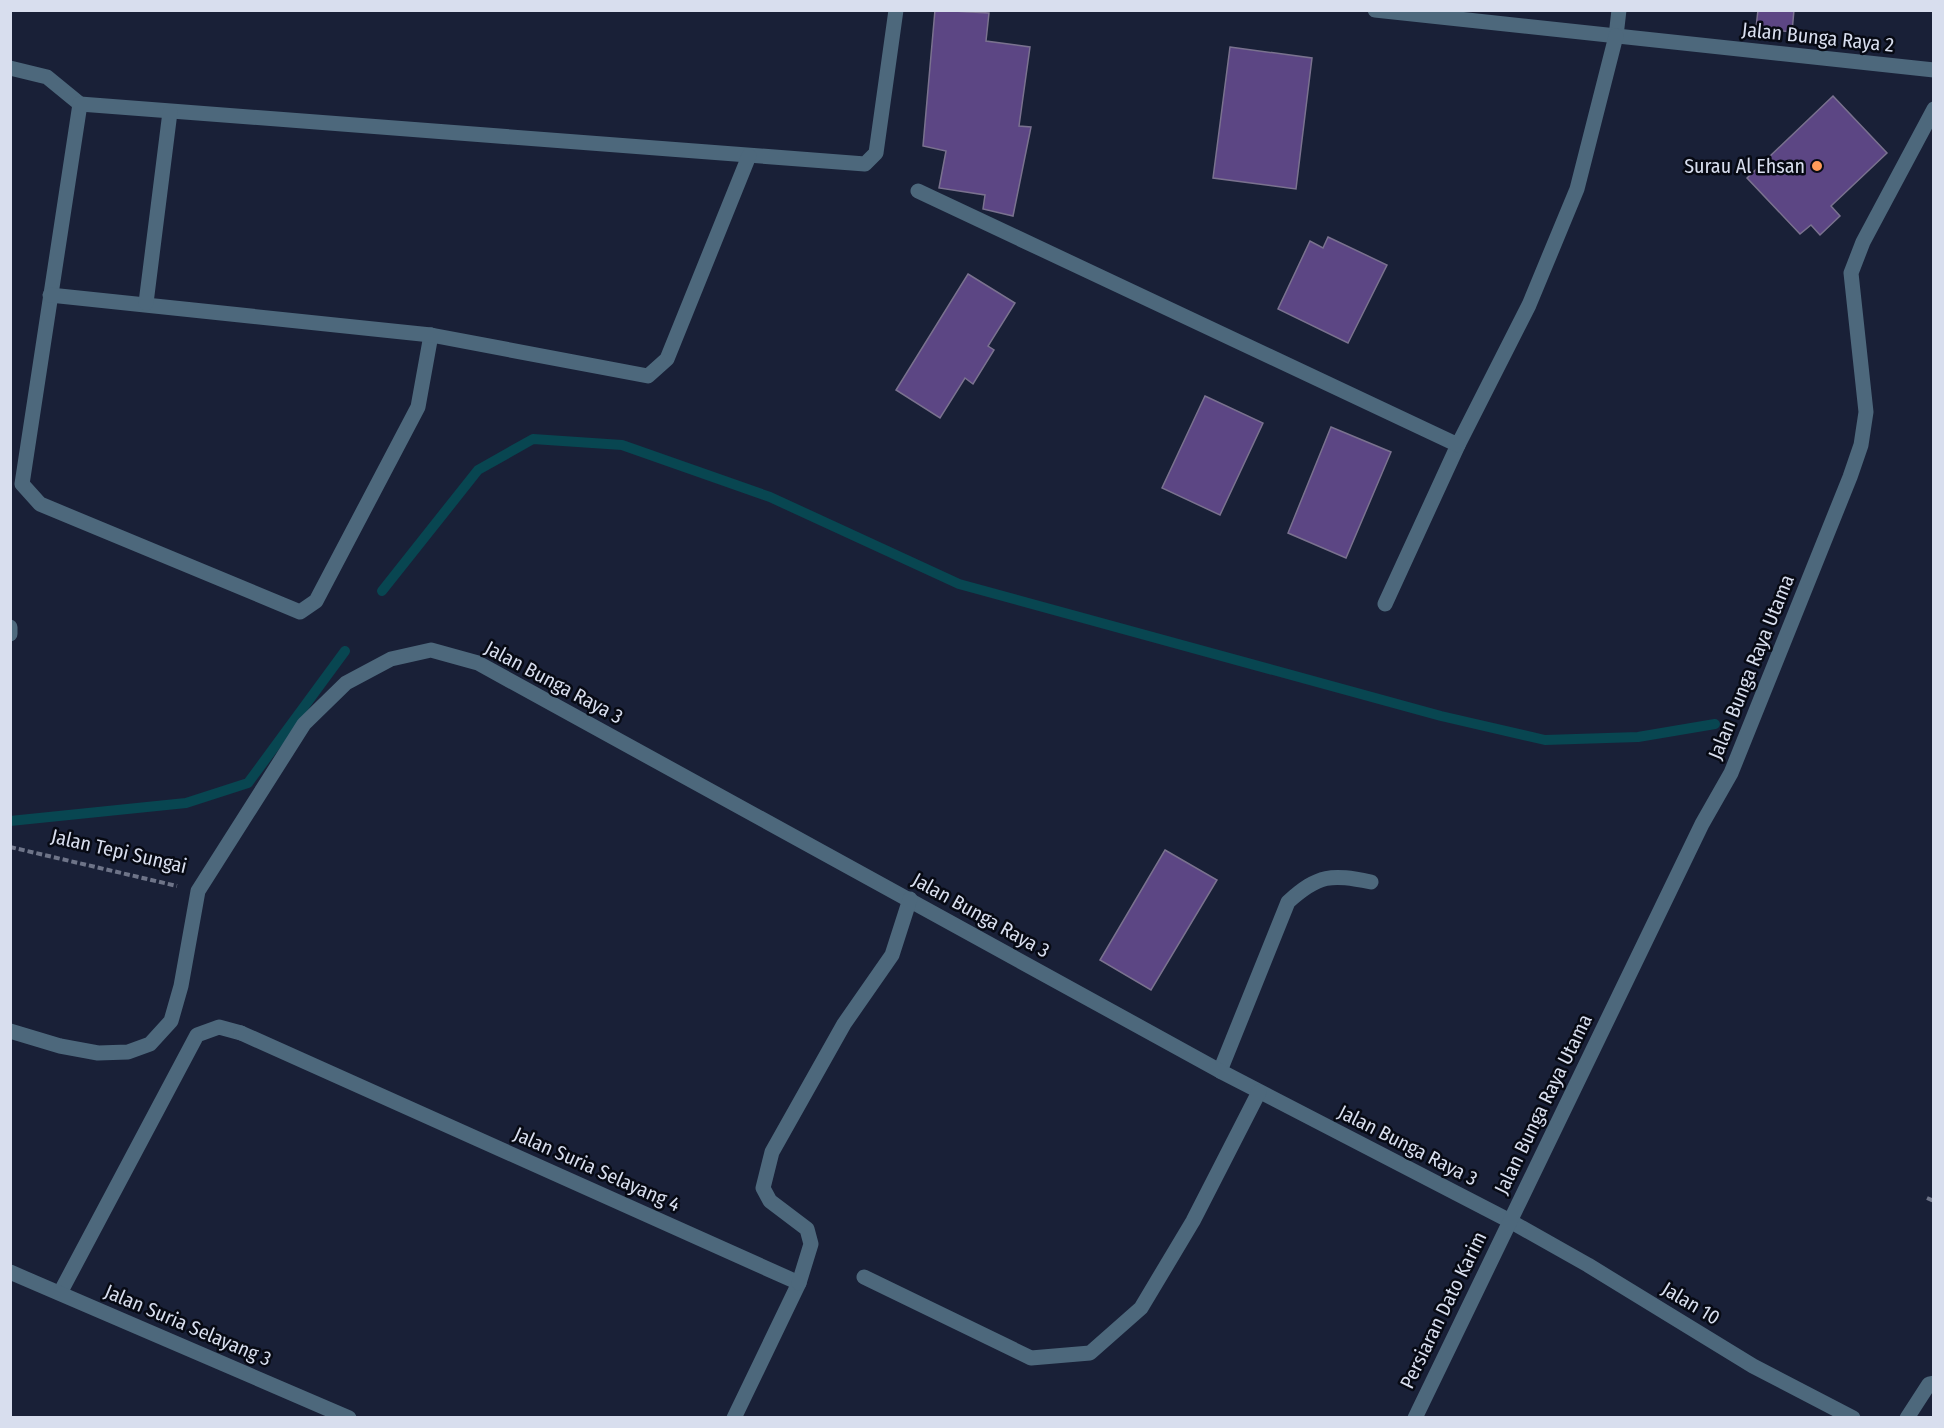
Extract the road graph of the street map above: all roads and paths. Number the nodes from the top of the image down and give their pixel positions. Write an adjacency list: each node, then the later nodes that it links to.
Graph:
1 (896, 10): 10 (street)
2 (1375, 10): 4 (street, Jalan Bunga Raya 2)
3 (1619, 10): 4 (street)
4 (1616, 36): 6 (street, Jalan Bunga Raya 2); 15 (street)
5 (10, 68): 7 (street)
6 (1934, 70)
7 (80, 104): 9 (street); 12 (street)
8 (1934, 109): 28 (street, Jalan Bunga Raya Utama)
9 (170, 112): 10 (street); 13 (street)
10 (749, 156): 14 (street)
11 (918, 191): 15 (street)
12 (50, 295): 13 (street); 14 (street)
13 (146, 303): 14 (street)
14 (430, 335)
15 (1458, 445): 16 (street)
16 (1385, 604)
17 (10, 627): 18 (street)
18 (10, 634)
19 (10, 847): 21 (path, Jalan Tepi Sungai)
20 (1371, 882): 24 (street)
21 (198, 891): 22 (street, Jalan Bunga Raya 3); 23 (street, Jalan Tepi Sungai)
22 (910, 899): 24 (street, Jalan Bunga Raya 3); 31 (street)
23 (10, 1030)
24 (1220, 1071): 25 (street, Jalan Bunga Raya 3)
25 (1259, 1092): 28 (street, Jalan Bunga Raya 3); 30 (street)
26 (1927, 1198): 27 (path)
27 (1934, 1201)
28 (1510, 1221): 36 (street, Persiaran Dato Karim); 37 (street, Jalan 10)
29 (10, 1272): 32 (street, Jalan Suria Selayang 3)
30 (864, 1277)
31 (799, 1283): 32 (street, Jalan Suria Selayang 4); 35 (street)
32 (60, 1293): 34 (street, Jalan Suria Selayang 3)
33 (1934, 1383): 38 (street)
34 (349, 1418)
35 (734, 1418)
36 (1415, 1418)
37 (1853, 1418)
38 (1906, 1418)

